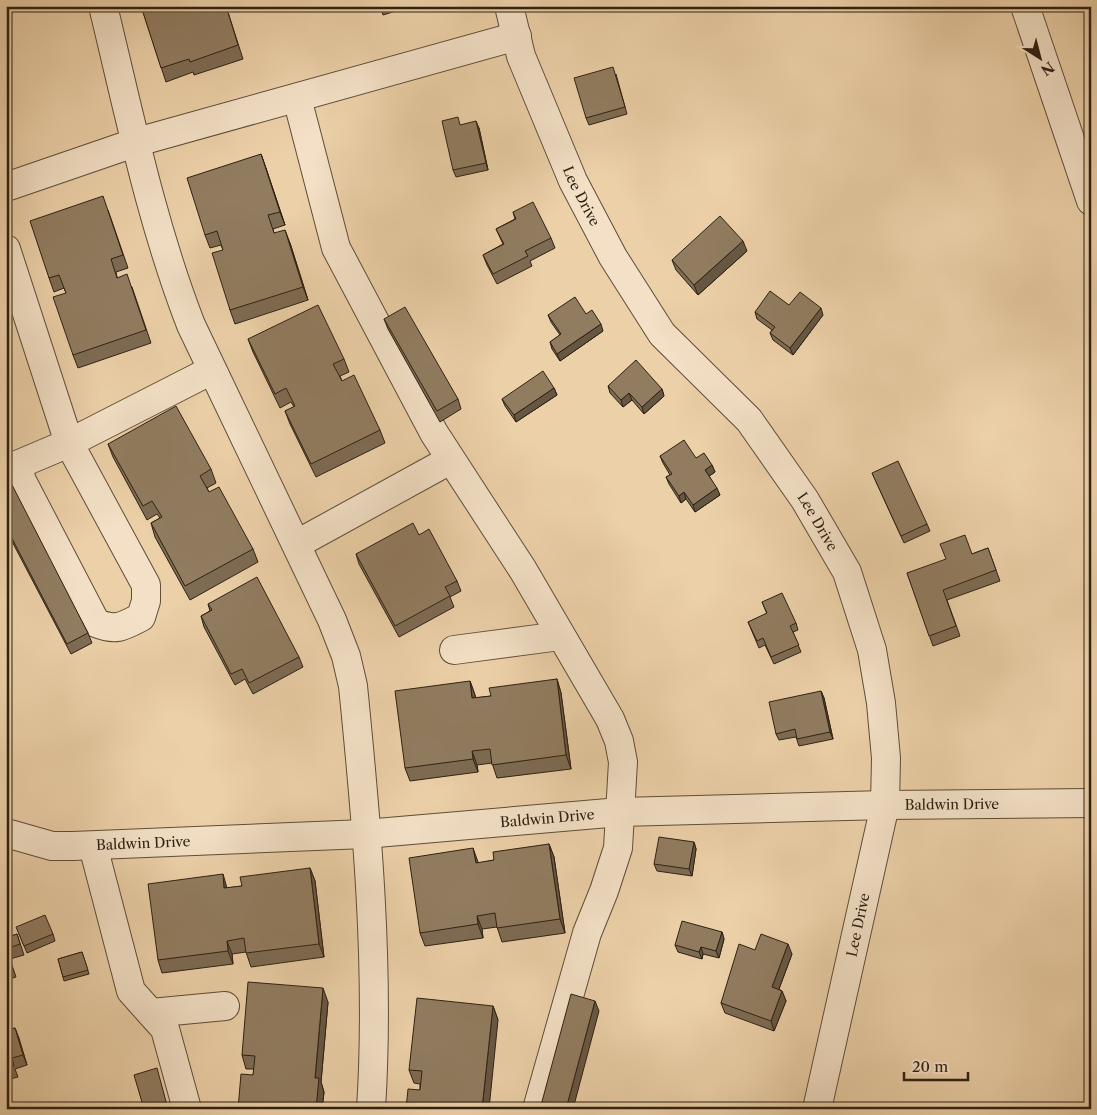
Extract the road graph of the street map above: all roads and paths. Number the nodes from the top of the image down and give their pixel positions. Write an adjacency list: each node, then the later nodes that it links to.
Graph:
1 (103, 6): 6 (street)
2 (509, 6): 4 (street, Lee Drive)
3 (1025, 6): 8 (street)
4 (517, 36): 5 (street); 17 (street, Lee Drive)
5 (297, 98): 6 (street); 12 (street)
6 (137, 142): 7 (street); 10 (street)
7 (6, 187)
8 (1091, 201)
9 (6, 249): 11 (street)
10 (212, 370): 11 (street); 13 (street)
11 (69, 443): 11 (street)
12 (450, 460): 13 (street); 14 (street)
13 (297, 544): 20 (street)
14 (560, 636): 15 (street); 18 (street)
15 (454, 650)
16 (1091, 803): 17 (street, Baldwin Drive)
17 (885, 805): 18 (street, Baldwin Drive); 27 (street, Lee Drive)
18 (620, 812): 20 (street, Baldwin Drive); 26 (street)
19 (6, 833): 21 (street, Baldwin Drive)
20 (365, 834): 21 (street, Baldwin Drive); 25 (street)
21 (93, 846): 23 (street)
22 (224, 1006): 23 (street)
23 (151, 1013): 24 (street)
24 (186, 1109)
25 (371, 1109)
26 (537, 1109)
27 (816, 1109)

